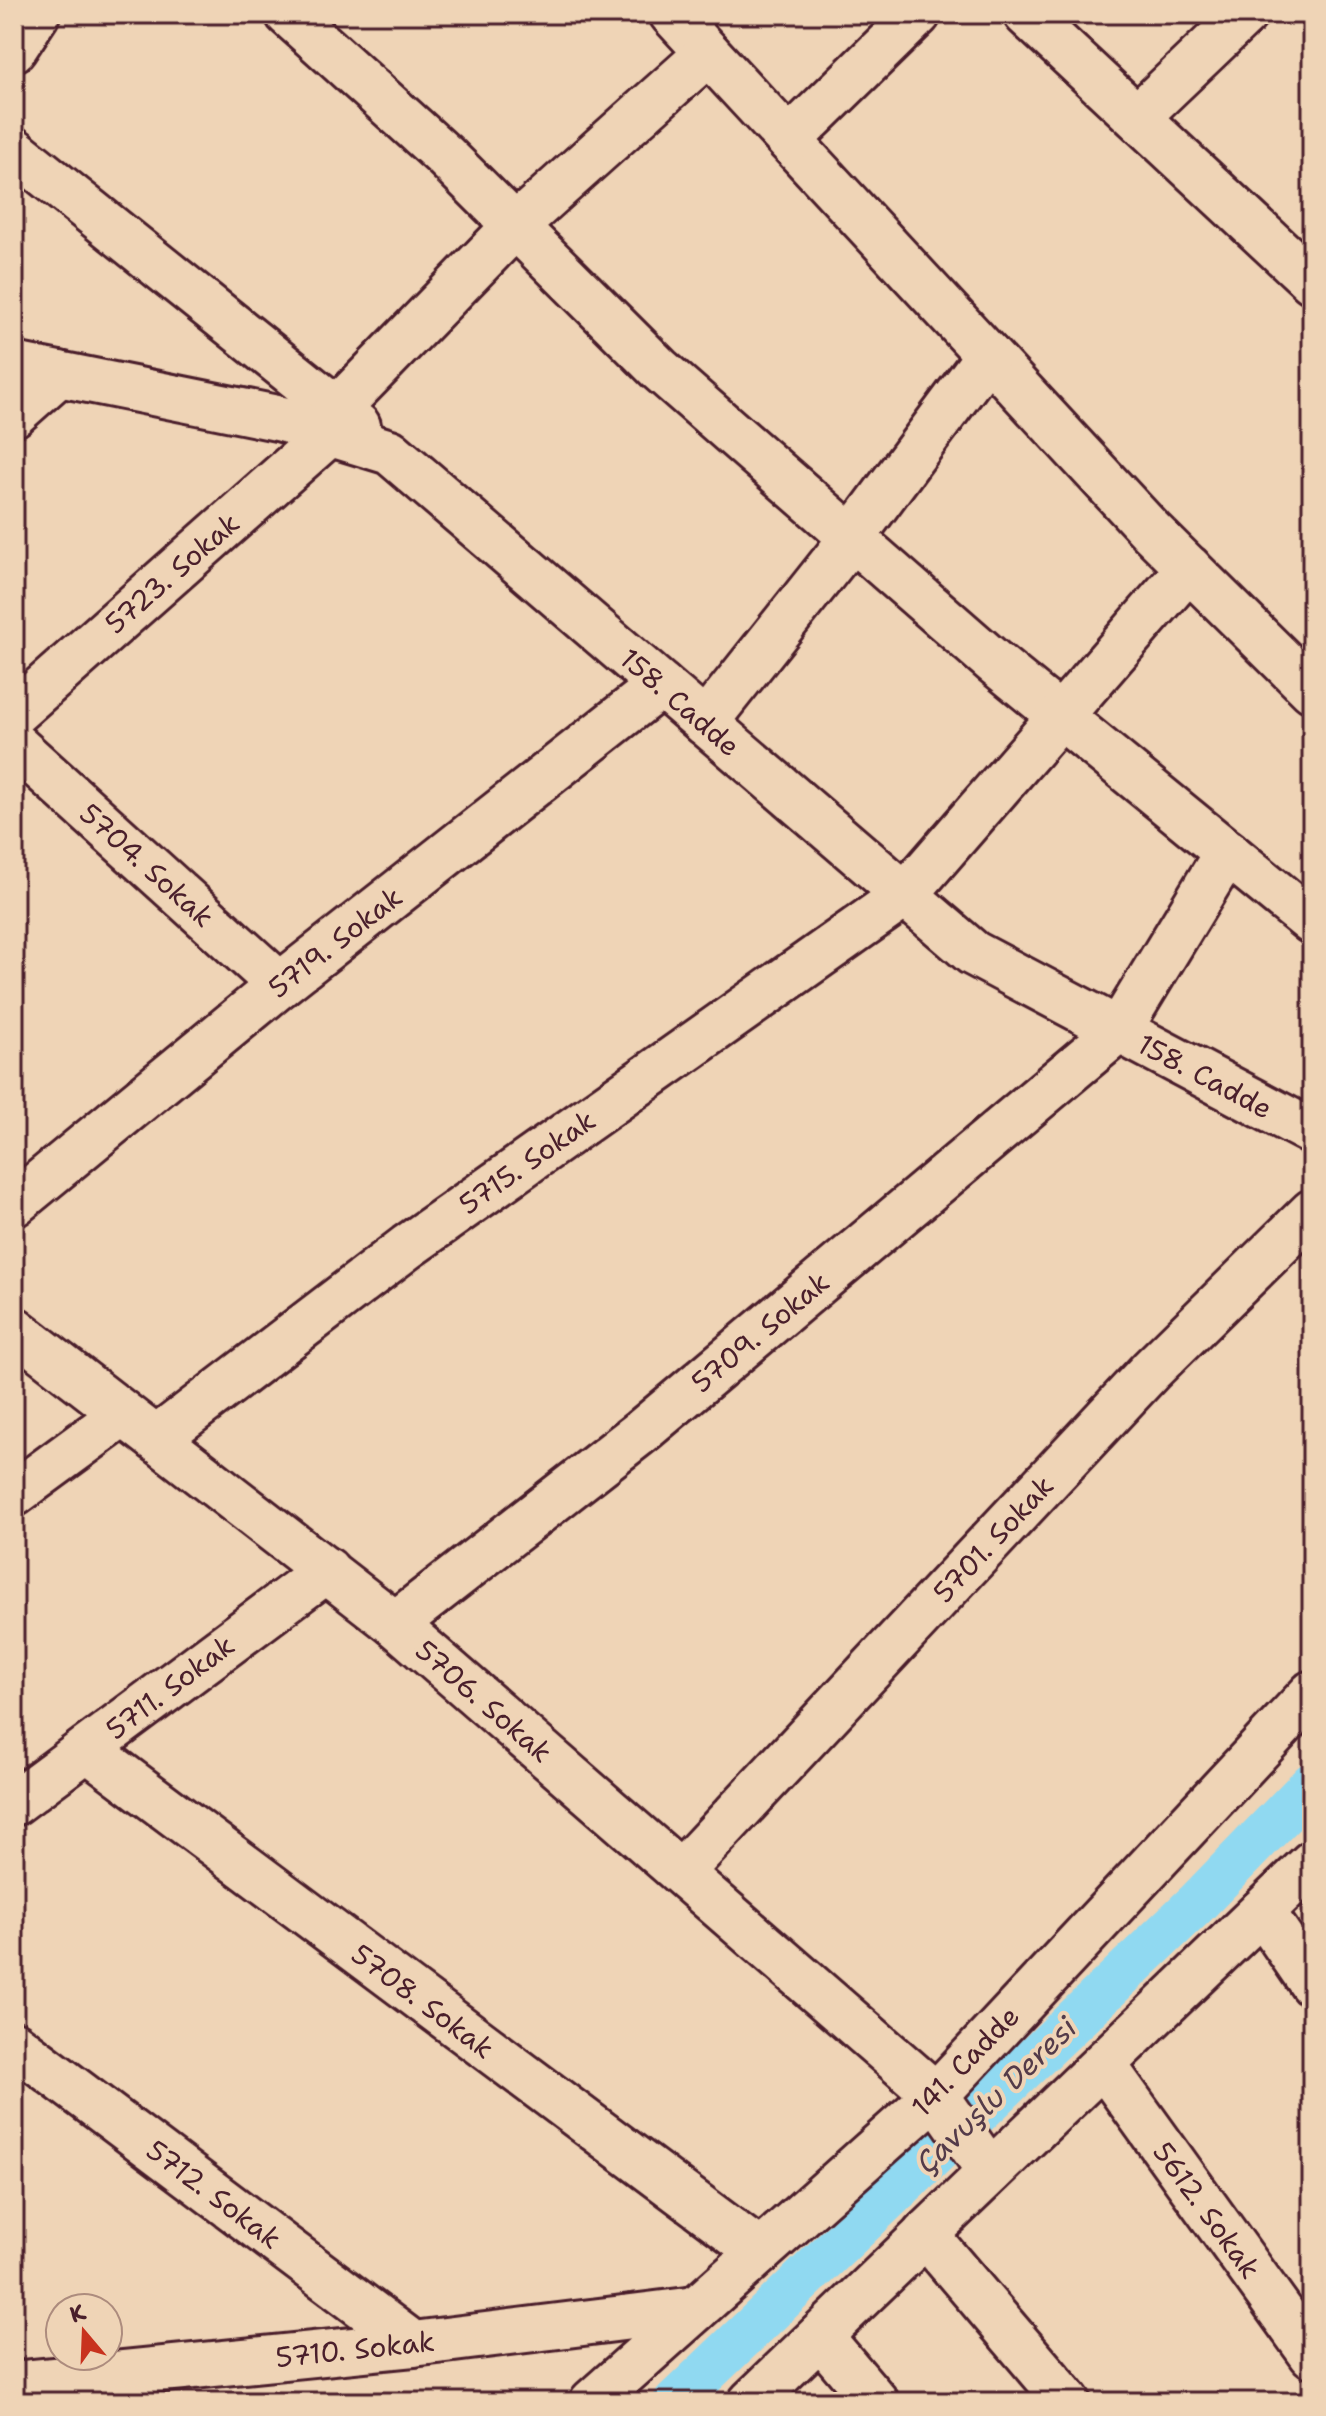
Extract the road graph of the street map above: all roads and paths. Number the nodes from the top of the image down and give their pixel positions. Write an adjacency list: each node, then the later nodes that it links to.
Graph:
1 (37, 14): 7 (street)
2 (288, 14): 12 (street)
3 (672, 14): 8 (street)
4 (918, 14): 10 (street)
5 (1026, 14): 9 (street)
6 (1245, 14): 9 (street)
7 (14, 49)
8 (708, 53): 10 (street); 12 (street, 5723. Sokak)
9 (1137, 117): 13 (street)
10 (789, 140): 14 (street)
11 (14, 150): 18 (street)
12 (515, 226): 18 (street, 5723. Sokak); 19 (street)
13 (1312, 281)
14 (988, 355): 19 (street); 20 (street)
15 (14, 365): 16 (street, 158. Cadde)
16 (59, 374): 17 (street); 18 (street, 158. Cadde)
17 (14, 414)
18 (333, 421): 21 (street, 158. Cadde); 23 (street, 5723. Sokak)
19 (852, 538): 24 (street); 25 (street)
20 (1189, 568): 22 (street); 24 (street, 5715. Sokak)
21 (661, 685): 25 (street, 158. Cadde); 30 (street, 5719. Sokak)
22 (1312, 690)
23 (14, 713)
24 (1061, 716): 27 (street); 28 (street, 5715. Sokak)
25 (705, 723): 28 (street, 158. Cadde)
26 (14, 744): 30 (street, 5704. Sokak)
27 (1227, 852): 29 (street); 31 (street, 5709. Sokak)
28 (905, 895): 31 (street, 158. Cadde); 36 (street, 5715. Sokak)
29 (1312, 922)
30 (280, 985): 33 (street, 5719. Sokak)
31 (1119, 1030): 32 (street, 158. Cadde); 39 (street, 5709. Sokak)
32 (1312, 1132)
33 (14, 1204)
34 (1312, 1212): 44 (street, 5701. Sokak)
35 (14, 1329): 36 (street, 5706. Sokak)
36 (140, 1426): 37 (street, 5715. Sokak); 38 (street, 5706. Sokak)
37 (14, 1494)
38 (327, 1570): 39 (street, 5706. Sokak); 41 (street, 5711. Sokak)
39 (395, 1624): 44 (street, 5706. Sokak)
40 (1312, 1693): 49 (street, 141. Cadde)
41 (87, 1749): 42 (street, 5711. Sokak); 52 (street, 5708. Sokak)
42 (14, 1803)
43 (1312, 1863): 45 (street)
44 (681, 1872): 49 (street, 5706. Sokak)
45 (1262, 1911): 46 (street); 48 (street)
46 (1312, 1984)
47 (14, 2044): 55 (street, 5712. Sokak)
48 (1103, 2064): 50 (street); 56 (street, 5612. Sokak)
49 (938, 2096): 50 (street, 5706. Sokak); 52 (street, 141. Cadde)
50 (989, 2171): 51 (street)
51 (925, 2234): 54 (street); 63 (street)
52 (760, 2252): 53 (street, 141. Cadde)
53 (696, 2309): 55 (street, 5710. Sokak); 60 (street, 141. Cadde)
54 (820, 2336): 61 (street); 62 (street)
55 (413, 2344): 57 (street, 5710. Sokak)
56 (1312, 2355)
57 (181, 2367): 58 (street, 5710. Sokak); 59 (street)
58 (14, 2384)
59 (145, 2402)
60 (592, 2402)
61 (751, 2402)
62 (876, 2402)
63 (1068, 2402)

